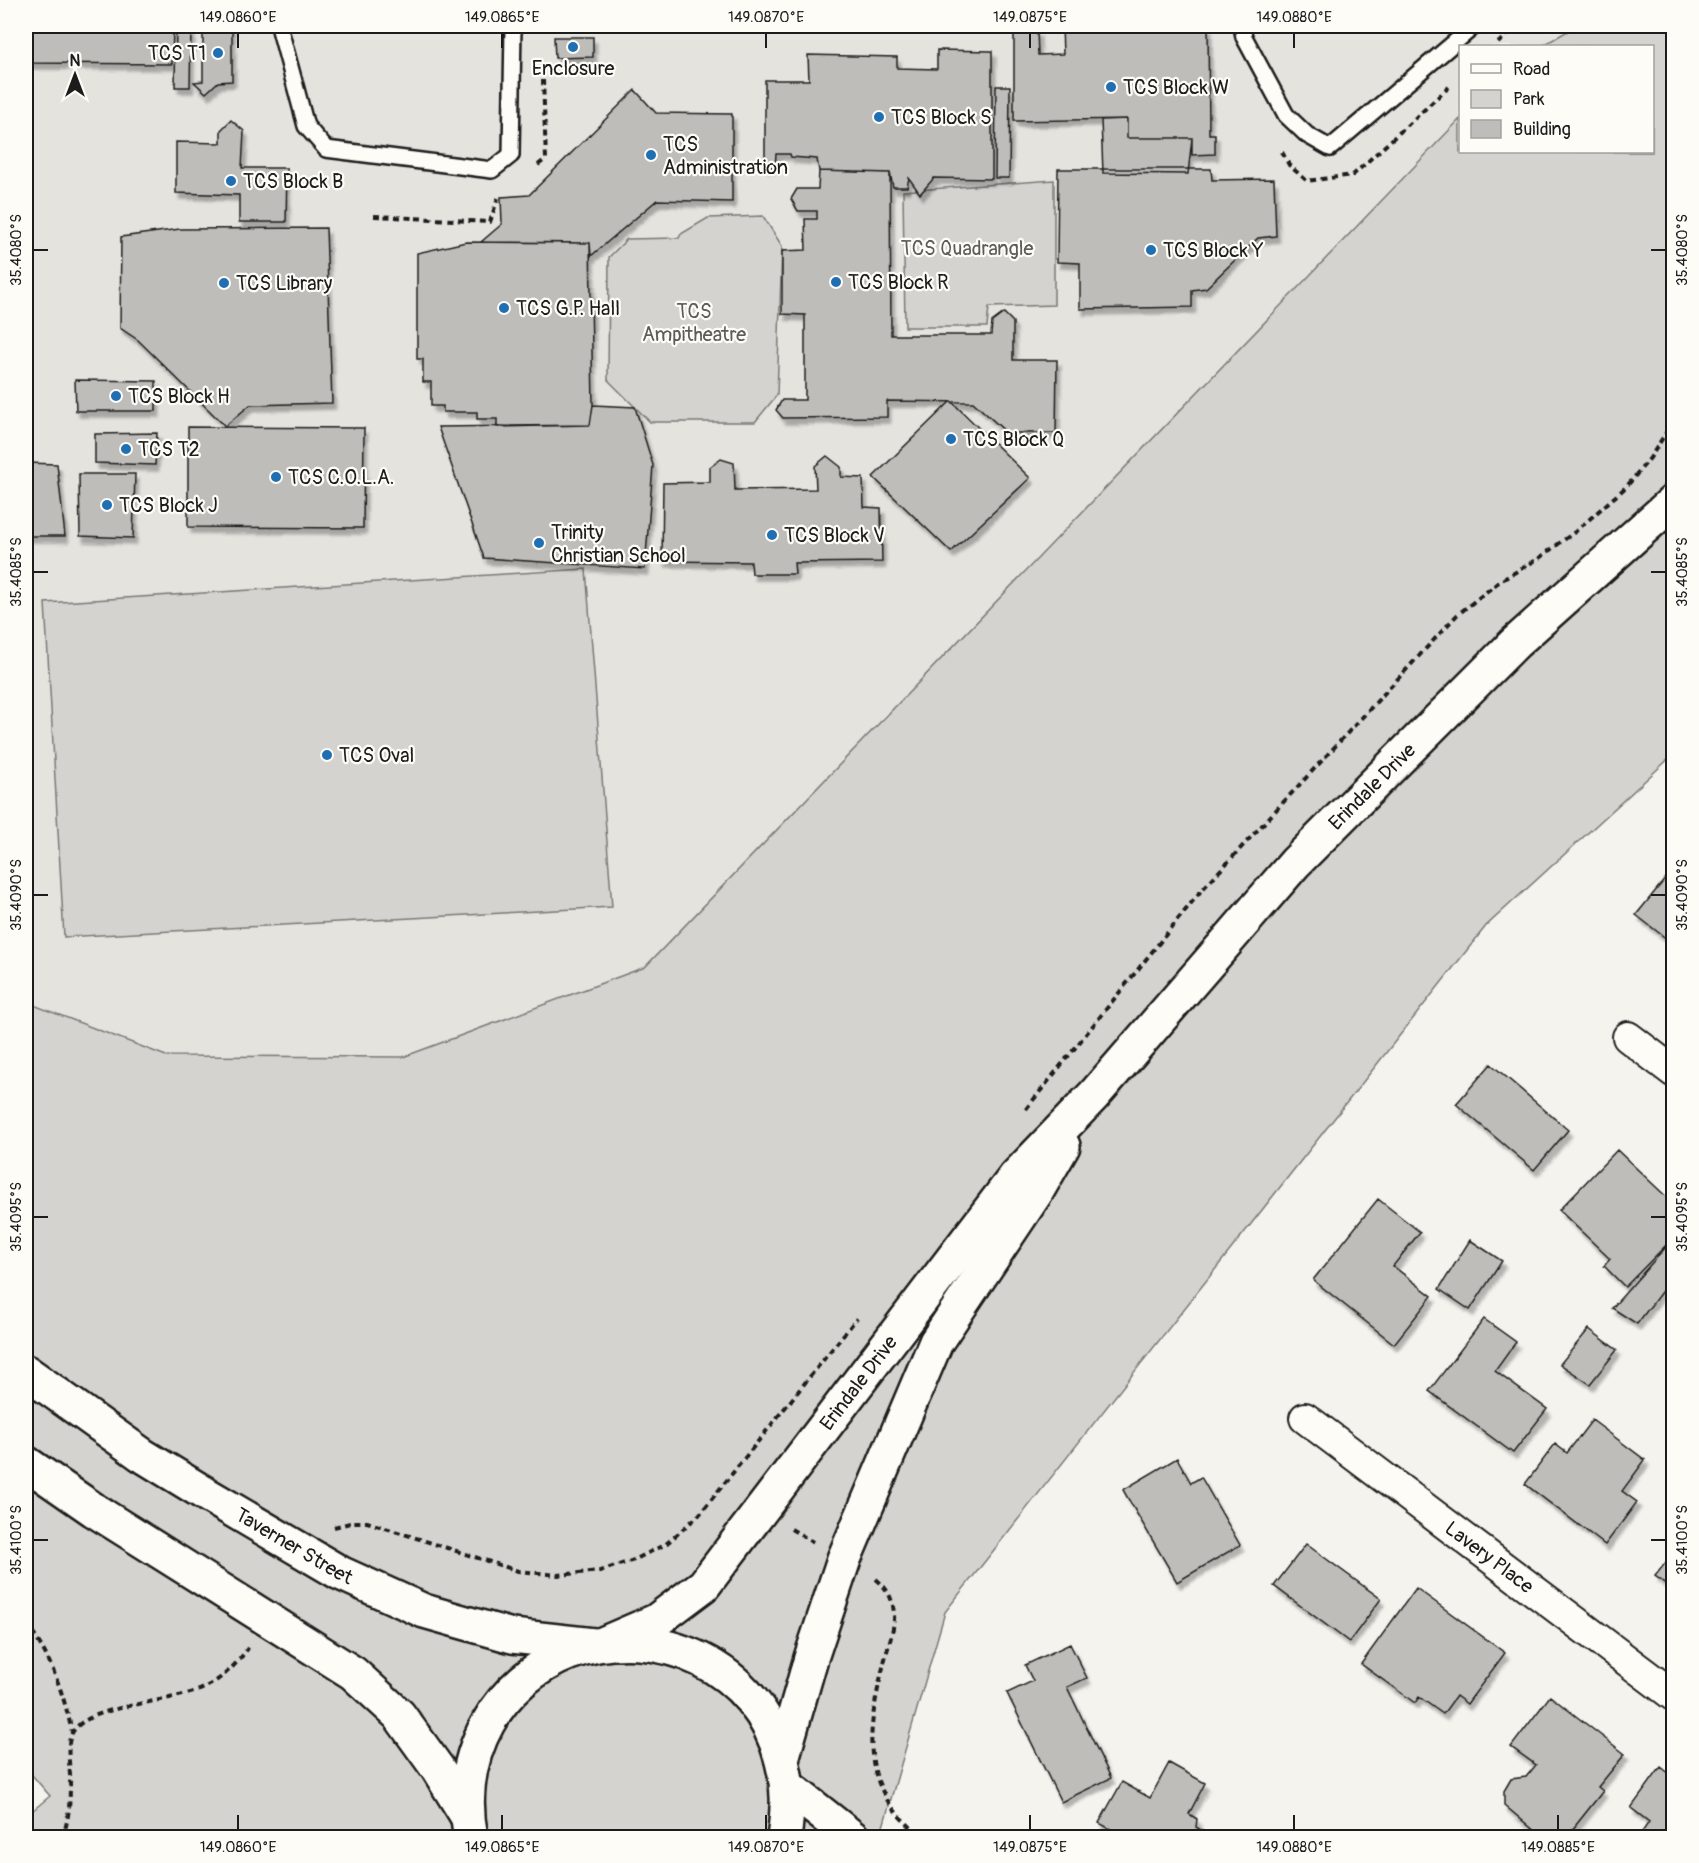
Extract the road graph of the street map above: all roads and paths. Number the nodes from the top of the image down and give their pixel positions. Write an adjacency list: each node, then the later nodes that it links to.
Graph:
1 (279, 26): 2 (lane)
2 (513, 26)
3 (1242, 26): 4 (lane)
4 (1474, 26)
5 (1517, 26): 6 (path)
6 (1495, 45)
7 (1674, 420): 12 (path)
8 (1674, 501): 11 (main road, Erindale Drive)
9 (1628, 1037): 10 (street)
10 (1674, 1072)
11 (1094, 1095): 20 (main road, Erindale Drive); 23 (main road, Erindale Drive)
12 (1020, 1116)
13 (862, 1312): 17 (path)
14 (26, 1372): 17 (main road, Taverner Street)
15 (1305, 1418): 21 (street, Lavery Place)
16 (26, 1463): 18 (main road)
17 (301, 1551): 20 (main road, Taverner Street)
18 (267, 1618): 22 (path); 24 (main road)
19 (26, 1624): 22 (path)
20 (599, 1644): 23 (main road); 24 (main road)
21 (1674, 1696)
22 (72, 1733): 25 (path)
23 (785, 1772): 26 (main road); 27 (main road)
24 (467, 1828)
25 (62, 1838)
26 (784, 1838)
27 (853, 1838)

